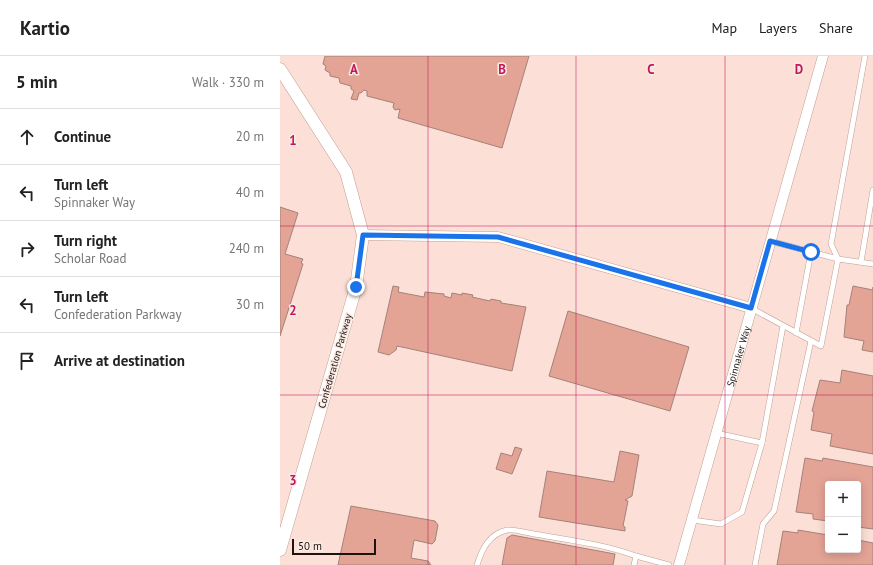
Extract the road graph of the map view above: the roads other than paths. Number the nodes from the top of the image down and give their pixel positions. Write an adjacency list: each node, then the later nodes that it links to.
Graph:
1 (823, 56): 6 (street, Spinnaker Way)
2 (865, 56): 8 (lane)
3 (280, 69): 5 (street, Confederation Parkway)
4 (873, 190): 9 (lane)
5 (363, 235): 11 (street); 18 (street, Confederation Parkway)
6 (770, 241): 7 (lane); 11 (street, Spinnaker Way)
7 (811, 252): 8 (lane); 13 (lane)
8 (838, 259): 9 (lane); 14 (lane)
9 (861, 262): 10 (lane)
10 (873, 264)
11 (751, 308): 12 (lane); 15 (street, Spinnaker Way)
12 (783, 326): 13 (lane); 16 (lane)
13 (796, 333): 14 (lane)
14 (812, 341): 24 (lane)
15 (716, 433): 16 (lane); 17 (street, Spinnaker Way)
16 (762, 443): 17 (lane)
17 (692, 520): 23 (street, Spinnaker Way)
18 (280, 550)
19 (636, 556): 20 (lane); 21 (lane); 22 (lane)
20 (477, 565)
21 (634, 565)
22 (669, 565)
23 (679, 565)
24 (755, 565)

